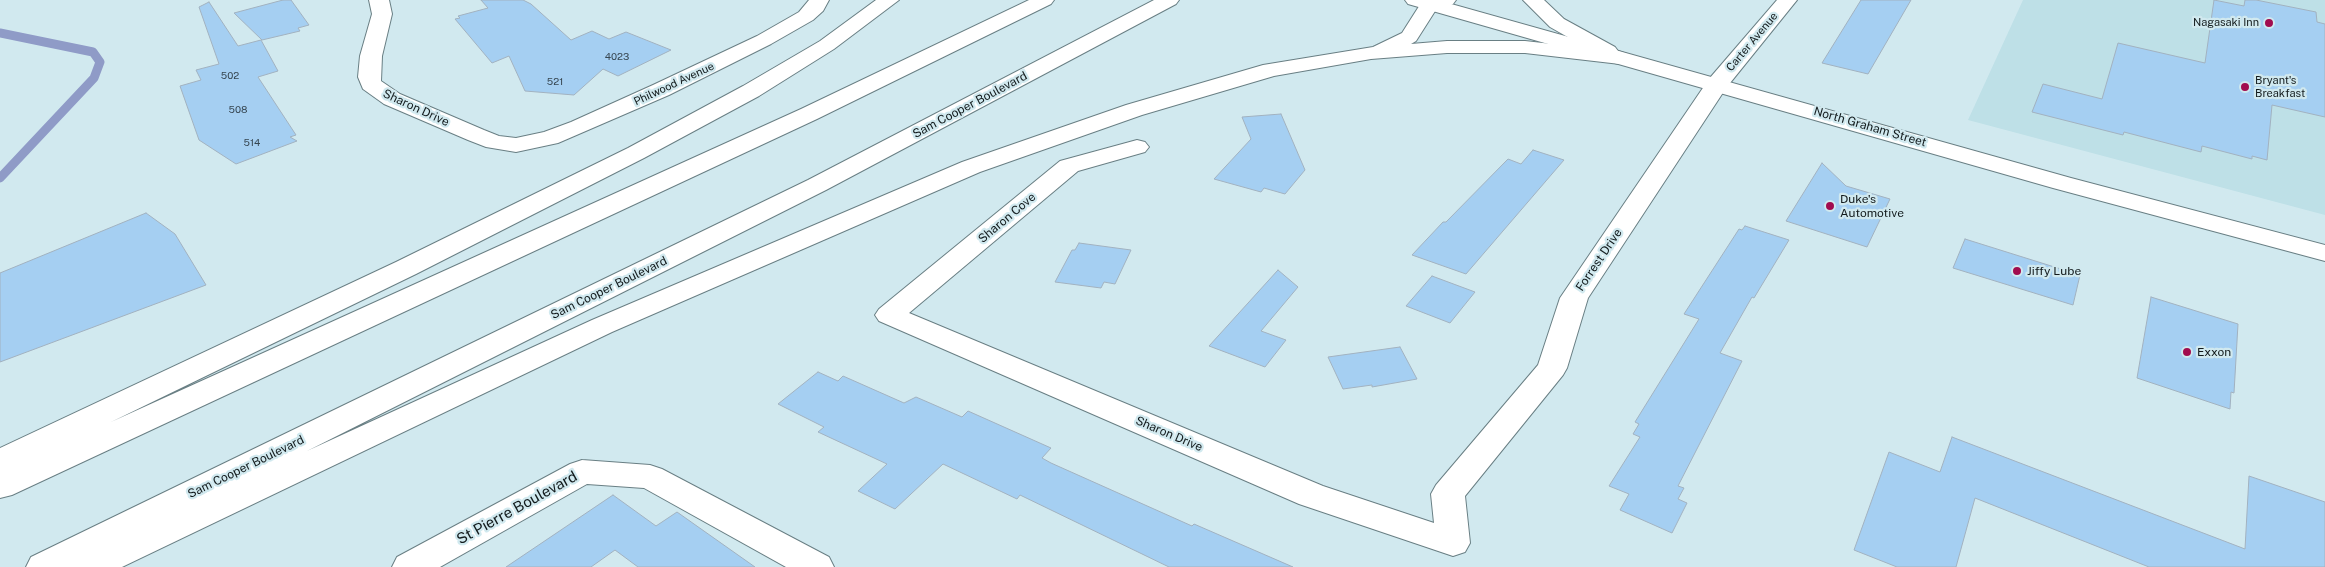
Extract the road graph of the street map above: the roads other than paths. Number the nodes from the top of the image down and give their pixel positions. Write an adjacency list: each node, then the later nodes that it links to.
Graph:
1 (379, 0): 12 (main road, Sharon Drive)
2 (819, 0): 12 (main road, Philwood Avenue)
3 (889, 0): 16 (main road)
4 (1044, 0): 17 (main road)
5 (1170, 0): 19 (main road, Sam Cooper Boulevard)
6 (1533, 0): 10 (main road)
7 (1787, 0): 11 (main road, Carter Avenue)
8 (1430, 1): 9 (main road); 10 (main road, North Graham Street)
9 (1371, 53): 10 (main road); 20 (main road)
10 (1620, 58): 11 (main road, North Graham Street)
11 (1717, 84): 14 (main road, North Graham Street); 18 (main road, Forrest Drive)
12 (516, 145)
13 (1137, 147): 15 (main road, Sharon Cove)
14 (2325, 253)
15 (890, 315): 18 (main road, Sharon Drive)
16 (0, 462)
17 (0, 486)
18 (1453, 543)
19 (44, 567)
20 (89, 567)
21 (410, 567): 22 (main road, St Pierre Boulevard)
22 (816, 567)

